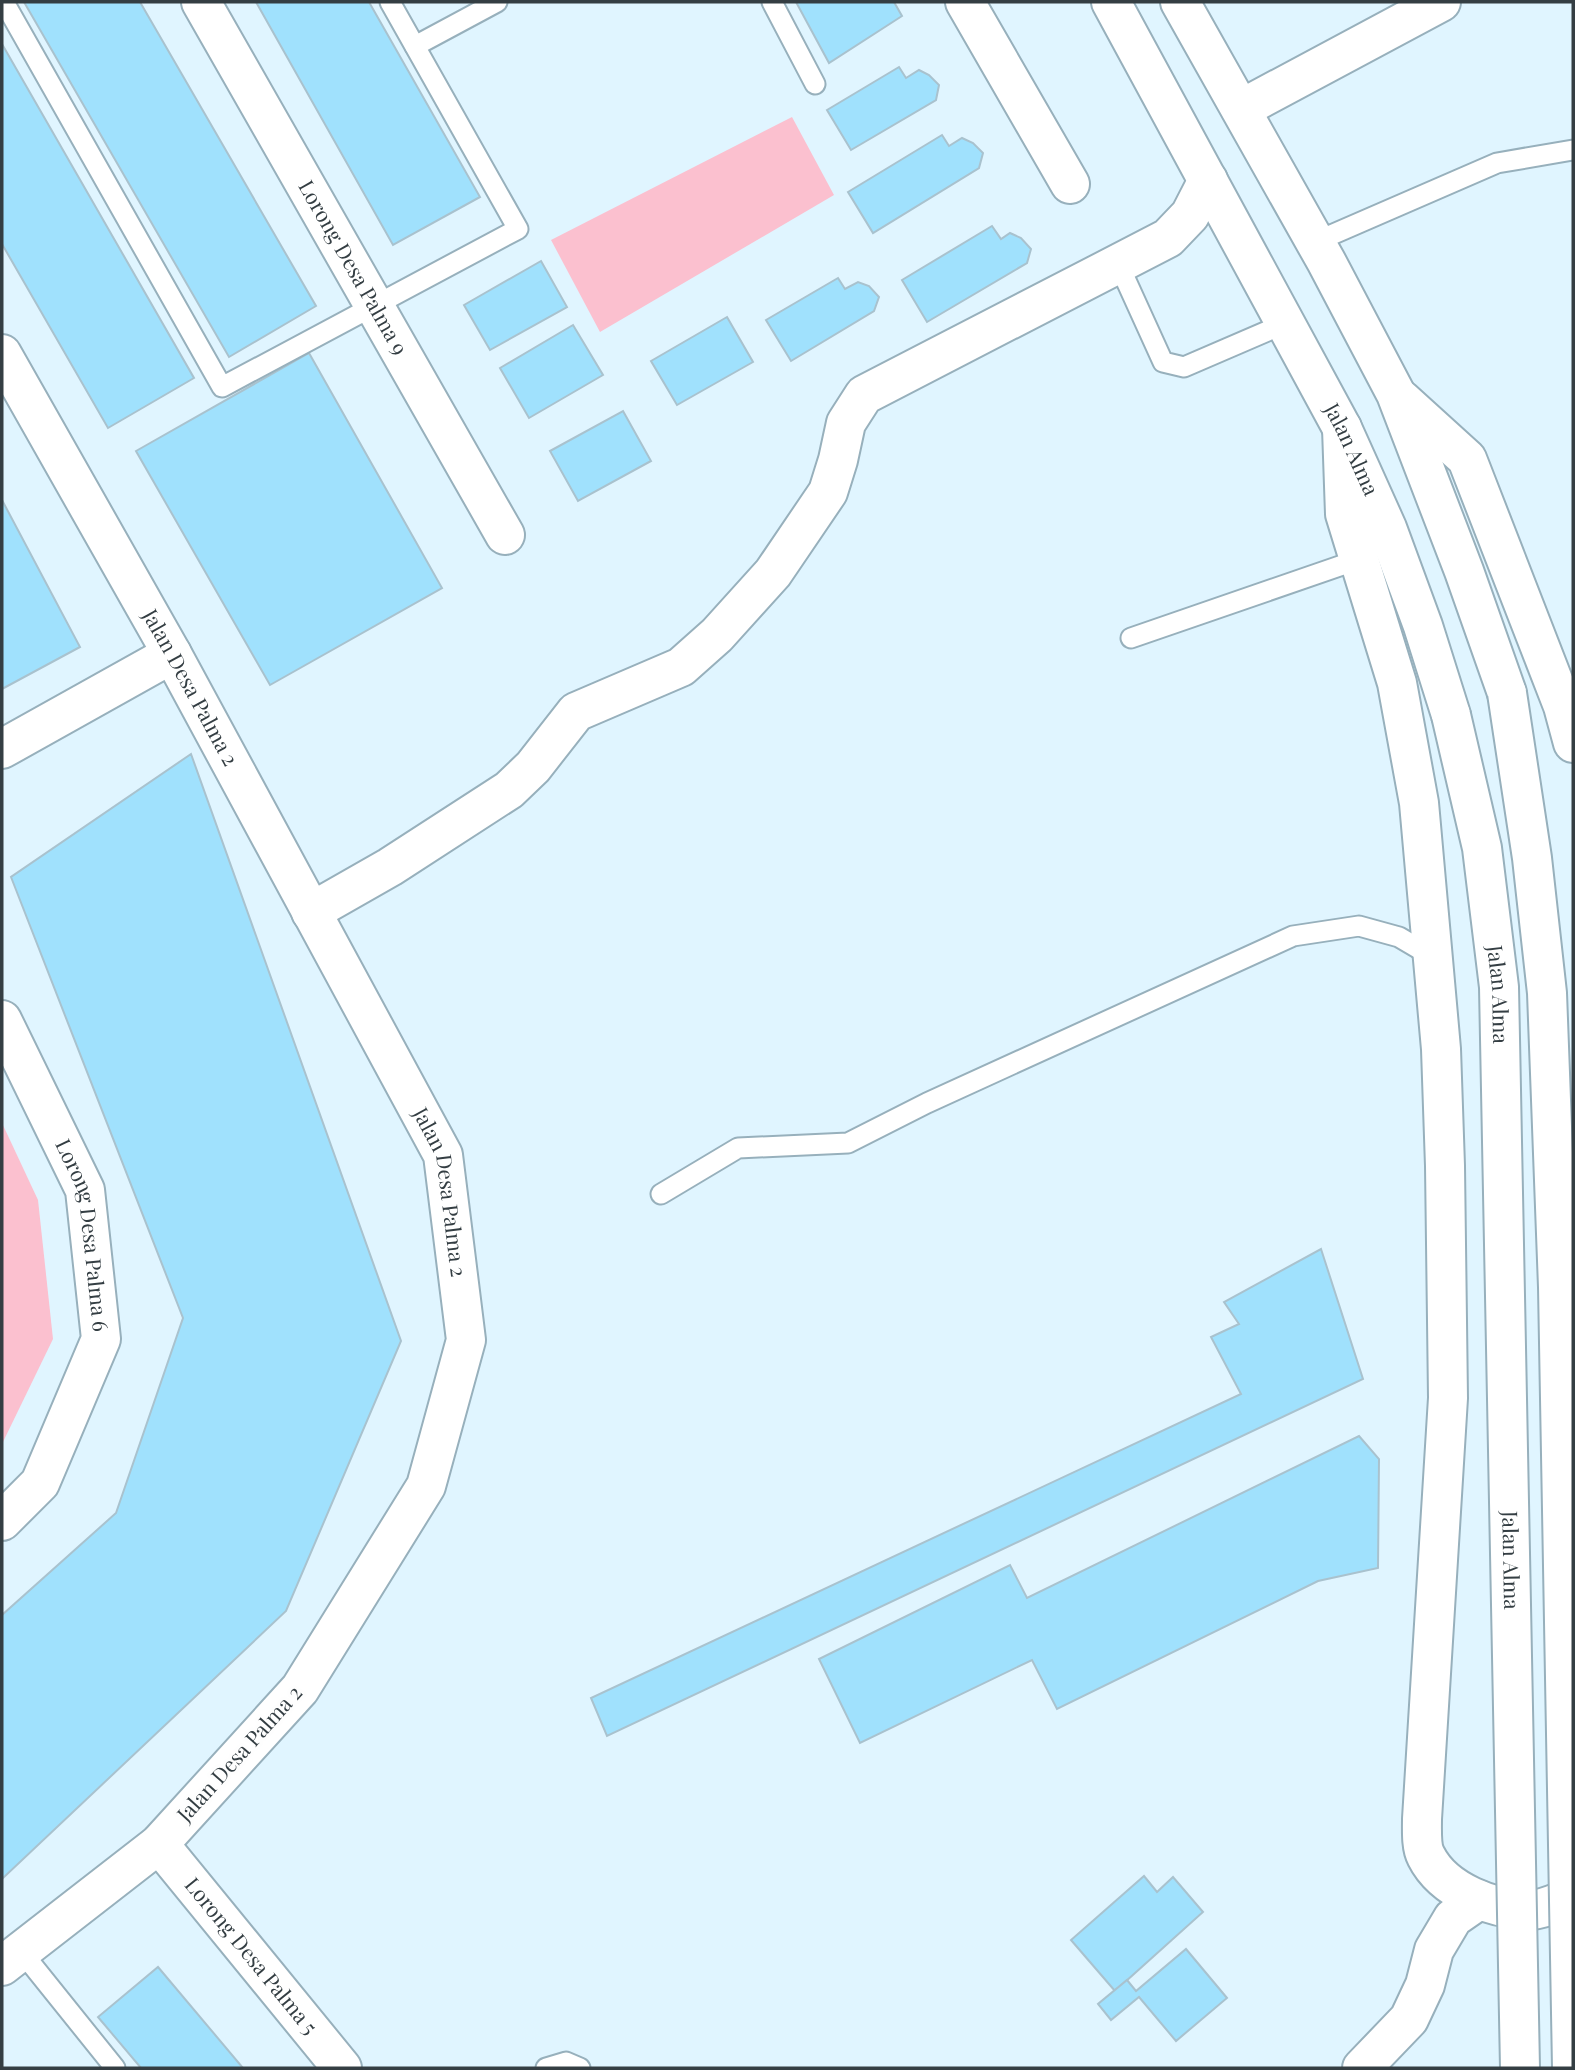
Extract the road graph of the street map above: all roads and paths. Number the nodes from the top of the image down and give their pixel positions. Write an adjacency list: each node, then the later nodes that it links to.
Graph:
1 (4, 2): 18 (lane)
2 (201, 2): 18 (main road, Lorong Desa Palma 9)
3 (390, 2): 10 (lane)
4 (497, 2): 10 (lane)
5 (772, 2): 11 (lane)
6 (965, 2): 15 (main road)
7 (1111, 2): 14 (main road, Jalan Alma)
8 (1180, 2): 12 (main road)
9 (1441, 2): 12 (main road)
10 (415, 47): 18 (lane)
11 (815, 84)
12 (1241, 109): 16 (main road)
13 (1573, 150): 16 (lane)
14 (1209, 180): 17 (main road); 19 (main road, Jalan Alma)
15 (1070, 184)
16 (1315, 242): 21 (main road)
17 (1118, 264): 19 (lane); 29 (main road)
18 (374, 306): 23 (main road, Lorong Desa Palma 9)
19 (1286, 323): 22 (main road, Jalan Alma)
20 (2, 354): 26 (main road, Jalan Desa Palma 2)
21 (1396, 394): 27 (main road); 44 (main road, bridge)
22 (1342, 428): 24 (main road); 43 (main road, Jalan Alma, bridge)
23 (505, 535)
24 (1360, 559): 25 (lane); 30 (main road)
25 (1131, 638)
26 (172, 654): 28 (main road); 29 (main road, Jalan Desa Palma 2)
27 (1573, 743)
28 (2, 749)
29 (311, 912): 34 (main road, Jalan Desa Palma 2)
30 (1433, 957): 32 (lane); 36 (main road)
31 (2, 1020): 33 (main road, Lorong Desa Palma 6)
32 (660, 1194)
33 (2, 1521)
34 (159, 1844): 37 (main road, Jalan Desa Palma 2); 39 (main road, Lorong Desa Palma 5)
35 (1573, 1897): 36 (main road)
36 (1479, 1900): 42 (main road)
37 (11, 1958): 38 (lane)
38 (115, 2068)
39 (342, 2068)
40 (546, 2068): 41 (lane)
41 (580, 2068)
42 (1362, 2068)
43 (1520, 2068)
44 (1572, 2068)

